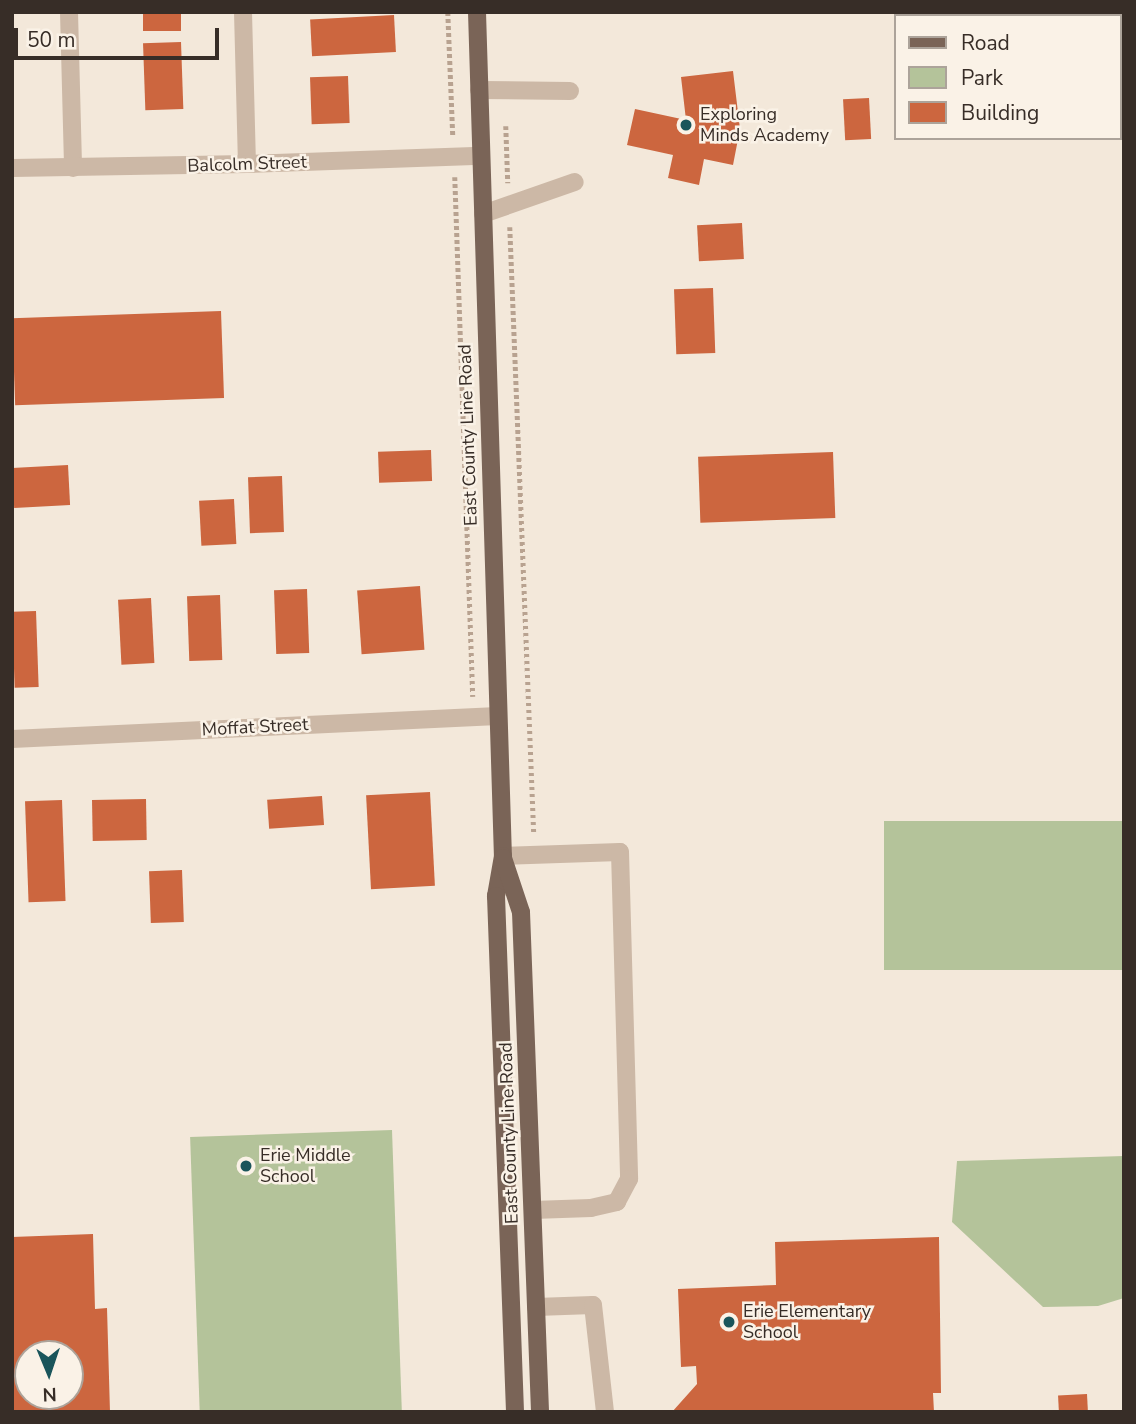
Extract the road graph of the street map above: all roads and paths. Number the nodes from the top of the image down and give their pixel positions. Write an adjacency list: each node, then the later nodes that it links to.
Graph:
1 (69, 12): 10 (street)
2 (243, 12): 8 (street)
3 (477, 12): 5 (main road, East County Line Road)
4 (504, 89): 5 (street); 6 (street); 12 (path)
5 (479, 90): 7 (main road, East County Line Road)
6 (570, 91)
7 (481, 156): 8 (street, Balcolm Street); 13 (main road, East County Line Road)
8 (247, 164): 10 (street, Balcolm Street)
9 (12, 168): 10 (street, Balcolm Street)
10 (73, 168)
11 (575, 182): 12 (street)
12 (509, 205): 13 (street); 16 (path)
13 (483, 214): 14 (main road, East County Line Road)
14 (497, 716): 15 (street, Moffat Street); 17 (main road, East County Line Road)
15 (12, 739)
16 (534, 855): 17 (street); 18 (street)
17 (502, 856): 18 (main road, East County Line Road); 20 (main road, East County Line Road)
18 (533, 1210): 19 (main road, East County Line Road)
19 (536, 1307): 21 (main road, East County Line Road); 22 (street)
20 (515, 1412)
21 (540, 1412)
22 (605, 1412)

